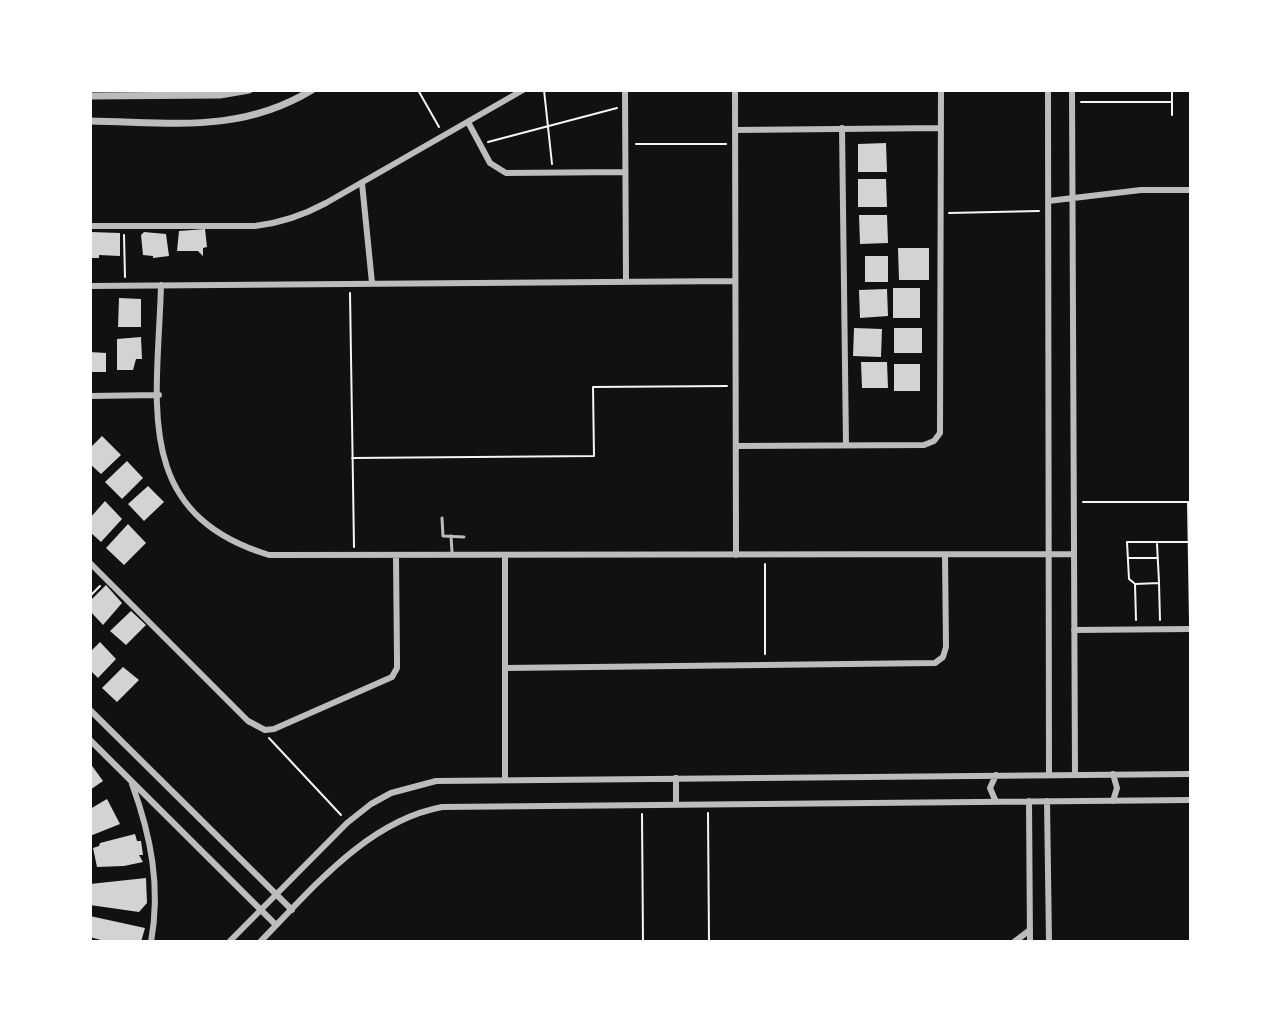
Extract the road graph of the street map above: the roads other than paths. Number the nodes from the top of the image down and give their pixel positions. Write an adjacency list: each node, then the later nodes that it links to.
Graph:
1 (249, 90): 9 (street)
2 (312, 90): 10 (street)
3 (523, 90): 11 (street)
4 (625, 90): 15 (street)
5 (735, 90): 14 (street)
6 (941, 90): 13 (street)
7 (1048, 90): 19 (street)
8 (1072, 90): 18 (street)
9 (90, 96)
10 (90, 121)
11 (468, 122): 15 (street); 16 (street)
12 (842, 128): 13 (street); 14 (street); 28 (street)
13 (941, 128): 28 (street)
14 (735, 130): 21 (street)
15 (625, 172): 22 (street)
16 (362, 183): 20 (street); 23 (street)
17 (1191, 190): 18 (street)
18 (1073, 199): 19 (street); 34 (street)
19 (1048, 201): 33 (street)
20 (90, 226)
21 (735, 281): 22 (street); 29 (street)
22 (626, 282): 23 (street)
23 (372, 283): 24 (street)
24 (161, 285): 25 (street); 26 (street)
25 (90, 286)
26 (159, 395): 27 (street); 39 (street)
27 (90, 396)
28 (846, 445): 29 (street)
29 (736, 446): 35 (street)
30 (442, 518): 31 (lane)
31 (451, 536): 32 (lane); 37 (lane)
32 (464, 537)
33 (1049, 554): 34 (street); 36 (street); 49 (street)
34 (1074, 554): 42 (street)
35 (736, 555): 36 (street); 38 (street)
36 (945, 555): 43 (street)
37 (452, 556): 38 (street); 39 (street)
38 (505, 556): 43 (street)
39 (396, 557): 40 (street)
40 (90, 563)
41 (1191, 629): 42 (street)
42 (1074, 630): 50 (street)
43 (505, 668): 53 (street)
44 (90, 710): 60 (street)
45 (90, 740): 52 (street)
46 (1113, 774): 47 (street); 50 (street); 57 (street)
47 (1191, 774)
48 (996, 775): 49 (street); 51 (street); 58 (street)
49 (1049, 775): 50 (street)
50 (1075, 775)
51 (676, 778): 53 (street); 59 (street)
52 (131, 780): 61 (street); 66 (street)
53 (505, 780): 60 (street)
54 (1191, 800): 57 (street)
55 (1029, 801): 56 (street); 58 (street); 64 (street)
56 (1047, 801): 57 (street); 65 (street)
57 (1113, 801)
58 (996, 802): 59 (street)
59 (676, 804): 62 (street)
60 (276, 894): 61 (street); 62 (street)
61 (261, 909): 63 (street); 67 (street)
62 (292, 910): 63 (street)
63 (276, 925): 68 (street)
64 (1030, 930): 69 (street); 70 (street)
65 (1051, 941)
66 (151, 942)
67 (229, 942)
68 (260, 942)
69 (1014, 942)
70 (1030, 942)

